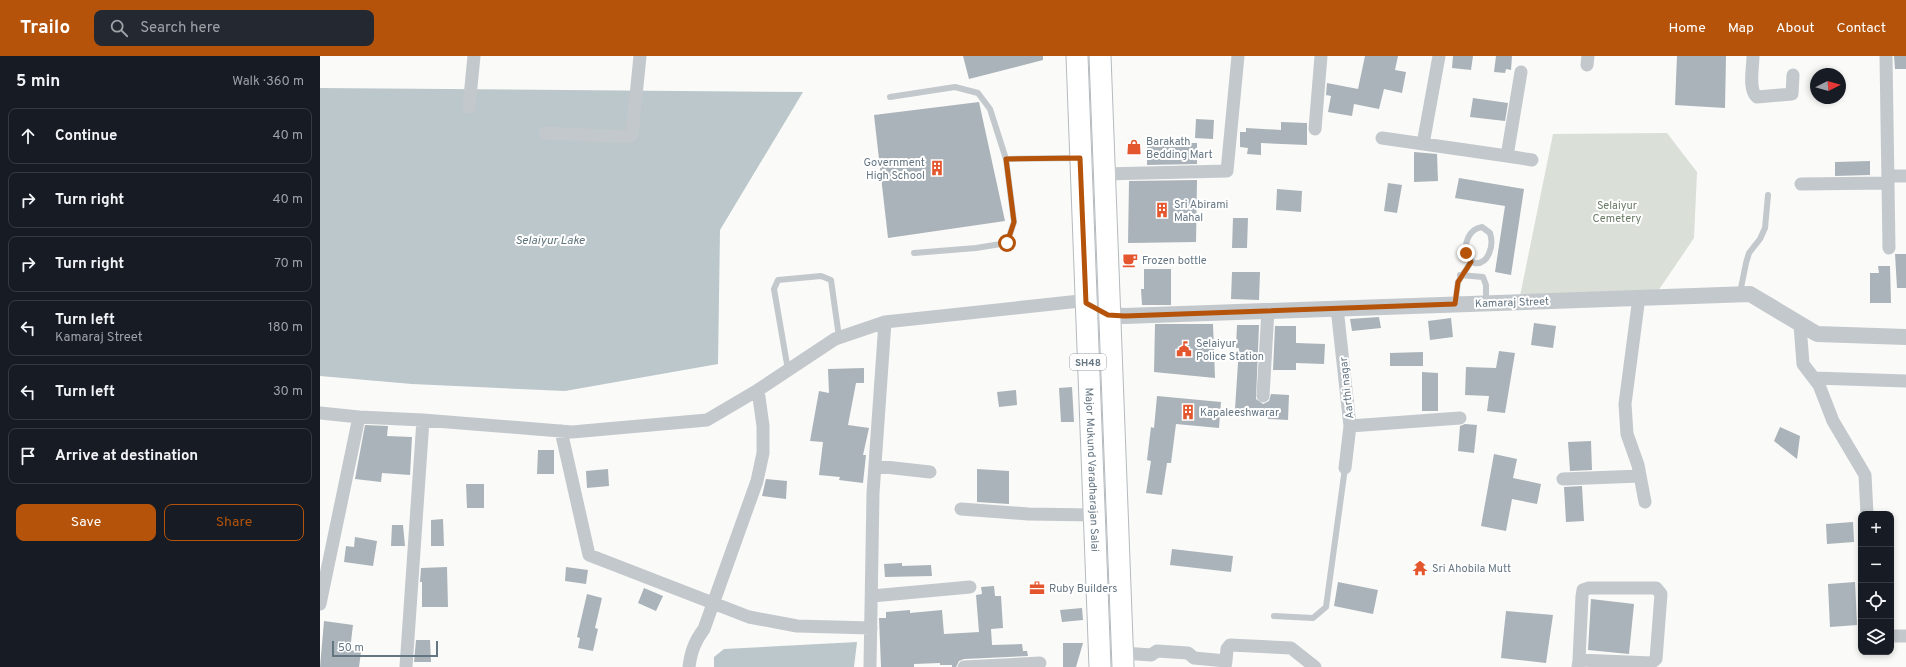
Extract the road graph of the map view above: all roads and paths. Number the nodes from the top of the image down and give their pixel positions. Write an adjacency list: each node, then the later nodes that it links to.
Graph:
1 (474, 56): 13 (street)
2 (640, 56): 15 (street)
3 (1077, 56): 19 (main road, Major Mukund Varadharajan Salai / SH48)
4 (1100, 56): 22 (main road, Major Mukund Varadharajan Salai / SH48)
5 (1238, 56): 22 (street)
6 (1321, 56): 14 (street)
7 (1439, 56): 17 (street)
8 (1753, 56): 11 (street)
9 (1886, 56): 24 (street)
10 (1521, 72): 18 (street)
11 (1793, 75)
12 (890, 98): 20 (lane)
13 (469, 107)
14 (1315, 129)
15 (545, 133)
16 (1382, 138): 17 (street)
17 (1423, 144): 18 (street)
18 (1507, 156): 21 (street)
19 (1080, 158): 20 (lane); 33 (main road, Major Mukund Varadharajan Salai / SH48)
20 (1006, 159): 28 (lane)
21 (1532, 160)
22 (1104, 174): 38 (main road, Major Mukund Varadharajan Salai / SH48)
23 (1906, 176): 24 (street)
24 (1888, 179): 25 (street); 27 (street)
25 (1801, 184)
26 (1768, 195): 31 (lane)
27 (1889, 248)
28 (914, 253)
29 (1471, 262): 29 (lane); 30 (lane)
30 (1460, 275): 34 (lane); 35 (lane)
31 (1740, 294): 32 (street, Kamaraj Street); 40 (street, Kamaraj Street)
32 (1639, 297): 34 (street, Kamaraj Street); 57 (street)
33 (1086, 303): 38 (street, Kamaraj Street); 39 (street); 62 (main road, Major Mukund Varadharajan Salai / SH48)
34 (1486, 303): 35 (street, Kamaraj Street)
35 (1455, 304): 36 (street, Kamaraj Street)
36 (1337, 308): 37 (street, Kamaraj Street); 52 (street, Aarthi nagar)
37 (1268, 310): 38 (street, Kamaraj Street); 47 (street)
38 (1108, 315): 71 (main road, Major Mukund Varadharajan Salai / SH48)
39 (885, 322): 42 (street); 54 (street)
40 (1800, 325): 41 (street, Kamaraj Street); 44 (street)
41 (1906, 337)
42 (840, 338): 43 (street); 43 (lane)
43 (788, 370): 46 (street)
44 (1814, 378): 45 (street); 61 (street)
45 (1906, 381)
46 (760, 388): 53 (street); 66 (street)
47 (1263, 396)
48 (320, 413): 49 (street)
49 (359, 417): 51 (street); 65 (street)
50 (1460, 418): 52 (street)
51 (423, 420): 53 (street); 75 (street)
52 (1350, 426): 55 (street, Aarthi nagar)
53 (561, 431): 66 (street)
54 (876, 466): 56 (street); 64 (street)
55 (1345, 468): 67 (lane)
56 (930, 472)
57 (1640, 476): 58 (street); 59 (street)
58 (1563, 479)
59 (1645, 502)
60 (961, 509): 62 (street)
61 (1867, 511)
62 (1094, 515): 79 (main road, Major Mukund Varadharajan Salai / SH48)
63 (970, 587): 64 (street)
64 (872, 596): 68 (street)
65 (320, 604)
66 (713, 604): 68 (street); 76 (street)
67 (1274, 616)
68 (871, 628): 77 (street)
69 (1894, 636): 70 (street)
70 (1906, 636)
71 (1123, 660): 74 (street)
72 (1040, 663): 78 (street)
73 (1578, 663): 73 (street)
74 (1225, 664): 80 (street)
75 (406, 667)
76 (689, 667)
77 (870, 667)
78 (964, 667)
79 (1100, 667)
80 (1315, 667)

